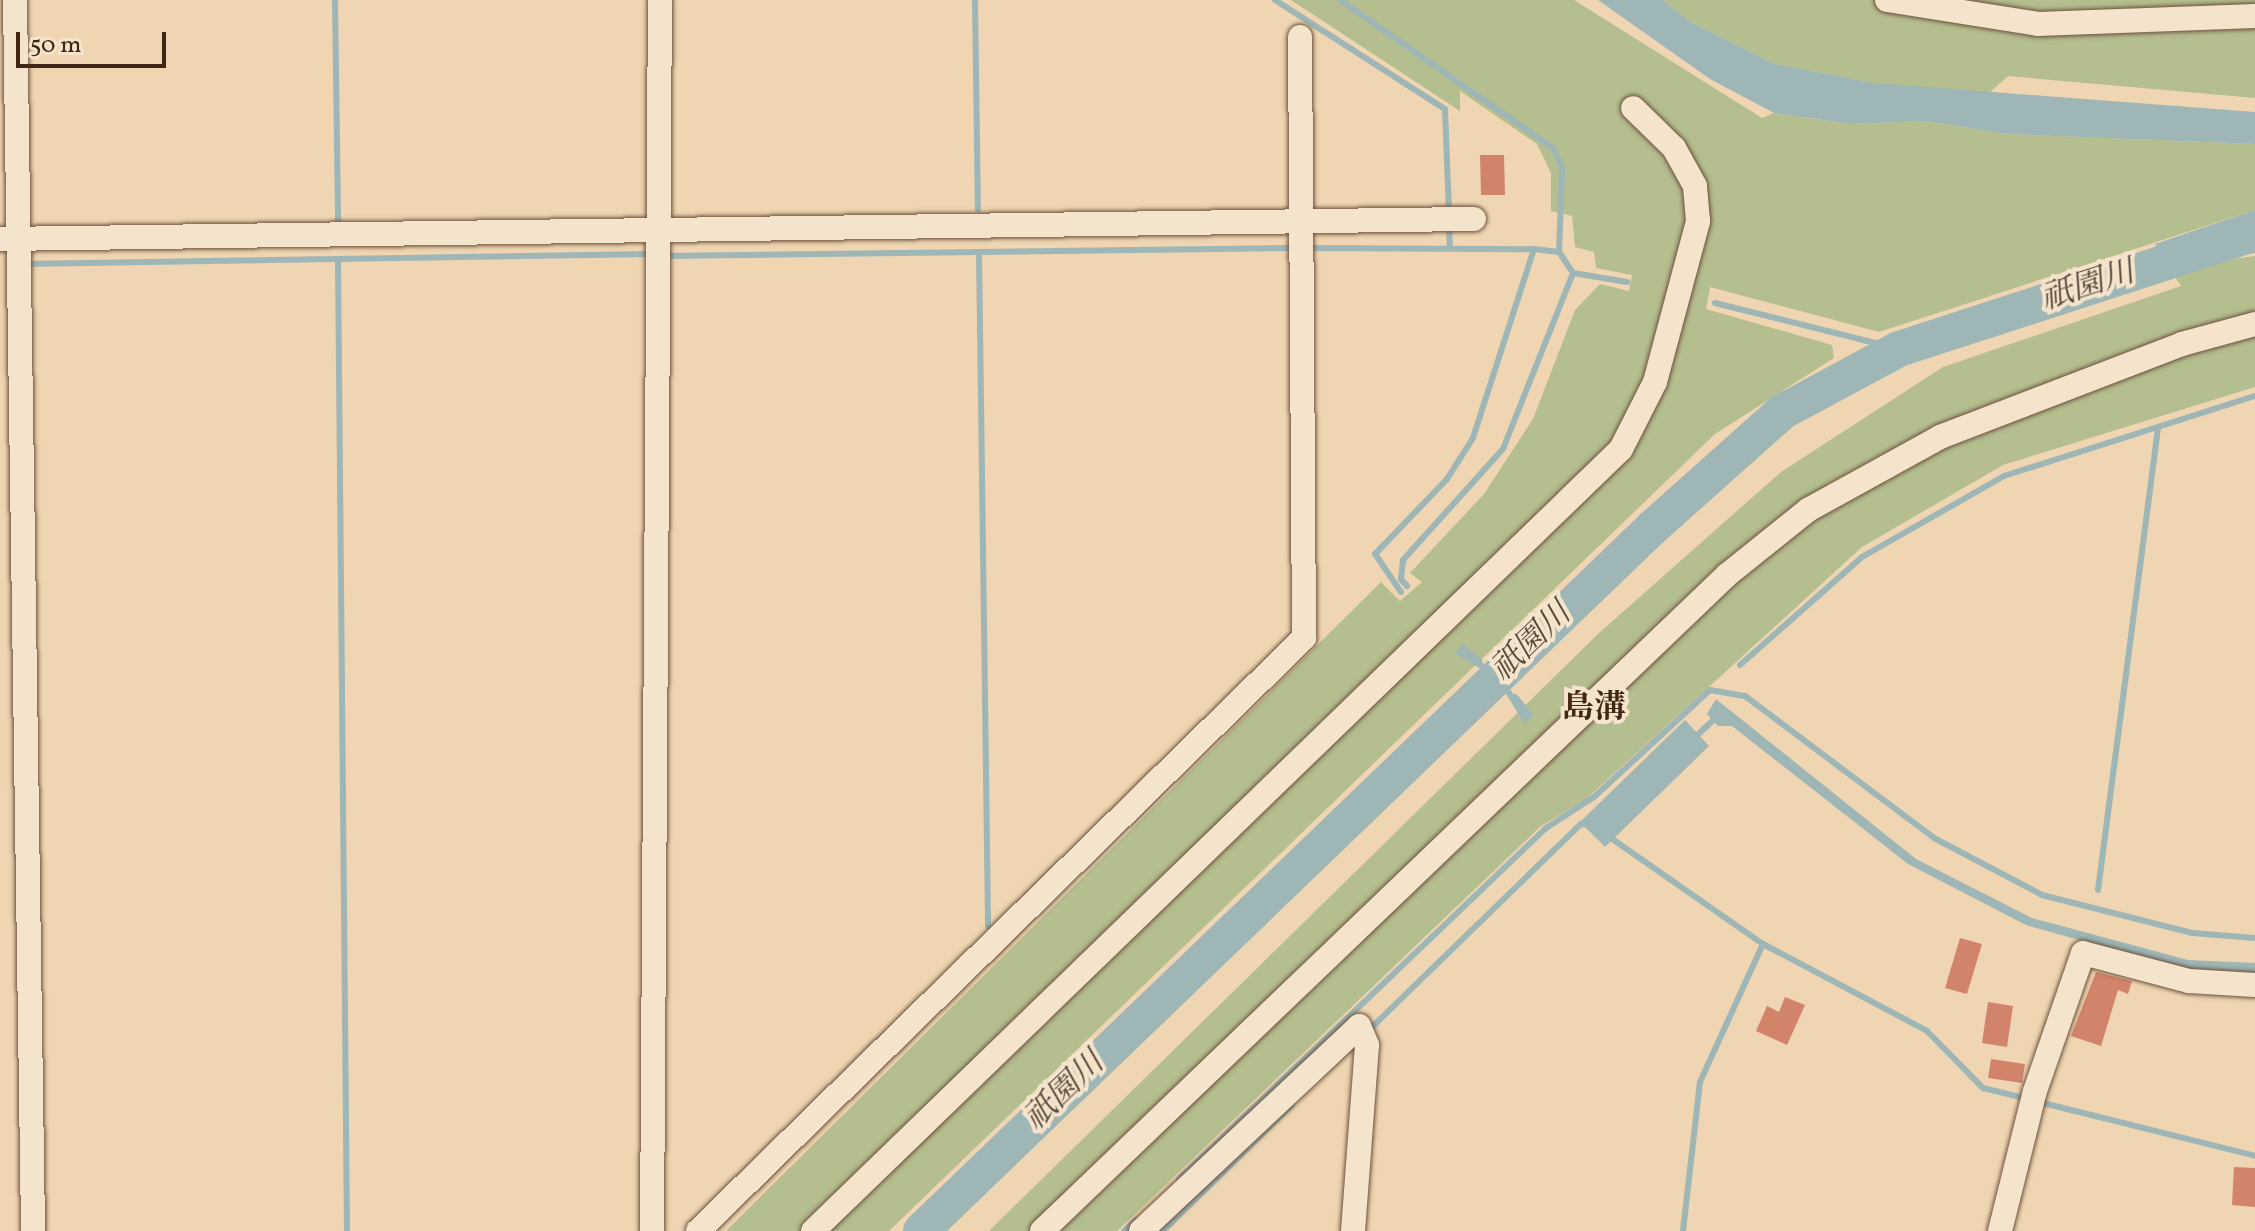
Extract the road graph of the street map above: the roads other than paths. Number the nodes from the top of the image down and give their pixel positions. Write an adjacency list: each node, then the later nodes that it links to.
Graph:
1 (15, 0): 10 (street)
2 (660, 0): 9 (street)
3 (1887, 0): 4 (street)
4 (2255, 16)
5 (1300, 37): 8 (street)
6 (1633, 108): 16 (street)
7 (1474, 219): 8 (street)
8 (1301, 224): 9 (street); 15 (street)
9 (660, 229): 10 (street); 14 (street)
10 (9, 239): 13 (street)
11 (2255, 324): 17 (street)
12 (2255, 985): 20 (street)
13 (33, 1231)
14 (652, 1231)
15 (698, 1231)
16 (813, 1231)
17 (1042, 1231)
18 (1141, 1231): 19 (street)
19 (1353, 1231)
20 (2000, 1231)

